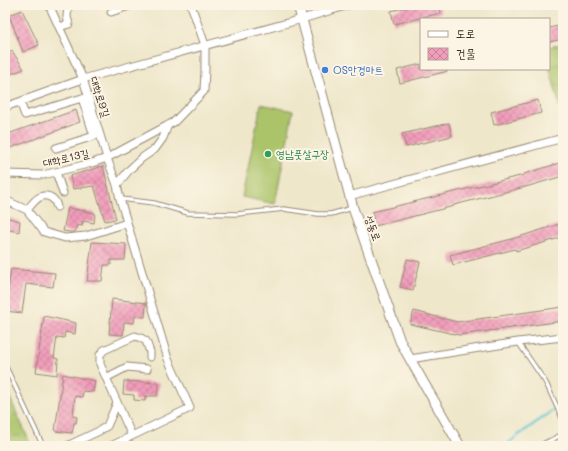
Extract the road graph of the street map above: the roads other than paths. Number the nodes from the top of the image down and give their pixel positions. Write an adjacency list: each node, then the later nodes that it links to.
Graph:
1 (49, 5): 9 (street, 대학로9길)
2 (68, 5): 9 (street)
3 (132, 5): 7 (street)
4 (192, 5): 10 (street)
5 (298, 5): 8 (street, 성동로)
6 (349, 5): 8 (street)
7 (111, 12)
8 (302, 19): 10 (street); 22 (street, 성동로)
9 (59, 27): 11 (street, 대학로9길)
10 (205, 45): 11 (street); 14 (street)
11 (83, 78): 12 (street); 17 (street, 대학로9길)
12 (20, 102): 13 (street); 16 (street)
13 (5, 107)
14 (168, 125): 17 (street, 대학로13길); 20 (street)
15 (563, 138): 22 (street)
16 (56, 148)
17 (107, 158): 18 (street, 대학로13길); 20 (street, 대학로9길)
18 (56, 172): 19 (street, 대학로13길); 21 (street)
19 (5, 174)
20 (117, 185): 23 (street, 대학로9길)
21 (63, 193)
22 (349, 196): 26 (street, 성동로)
23 (120, 199): 26 (lane); 28 (street, 대학로9길)
24 (5, 200): 27 (street)
25 (57, 208): 27 (street)
26 (353, 208): 32 (street, 성동로)
27 (27, 210): 28 (street)
28 (127, 223): 39 (street, 대학로9길)
29 (563, 337): 30 (street)
30 (518, 342): 32 (street); 37 (lane)
31 (150, 357): 35 (street)
32 (410, 359): 43 (street, 성동로)
33 (5, 365): 40 (lane)
34 (148, 370): 35 (street)
35 (106, 378): 36 (street)
36 (117, 403): 39 (street); 41 (street)
37 (563, 420)
38 (563, 434): 44 (lane)
39 (132, 436): 42 (street)
40 (43, 446)
41 (67, 446)
42 (111, 446)
43 (460, 446)
44 (539, 446)

